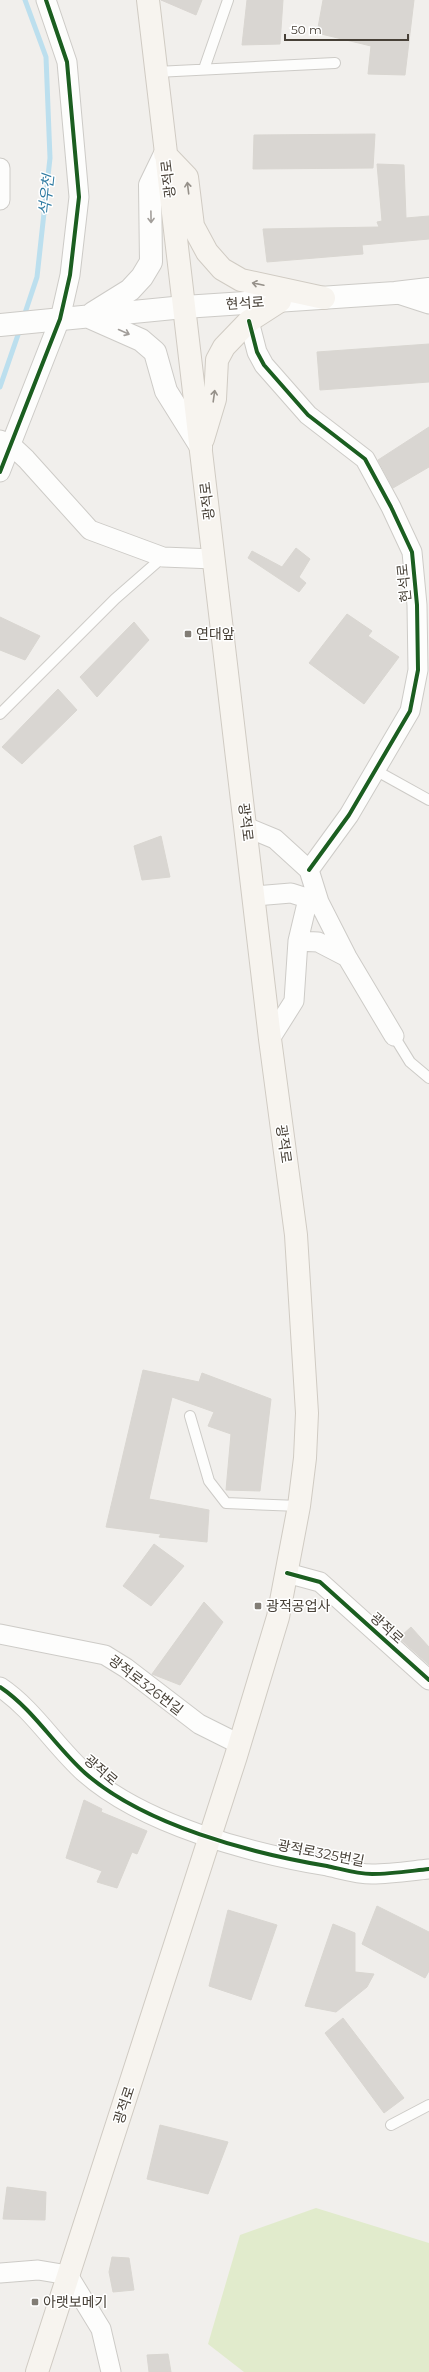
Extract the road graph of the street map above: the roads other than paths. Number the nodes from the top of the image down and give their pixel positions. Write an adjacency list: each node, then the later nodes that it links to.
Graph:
1 (46, 0): 17 (street)
2 (148, 0): 6 (main road, 광적로)
3 (228, 0): 5 (lane)
4 (335, 63): 5 (lane)
5 (204, 69): 6 (lane)
6 (156, 72): 7 (main road, 광적로)
7 (165, 154): 12 (main road, one-way to 7); 15 (main road, 광적로); 16 (street, one-way to 16)
8 (0, 168): 9 (street)
9 (0, 200)
10 (429, 289): 11 (street, 현석로)
11 (395, 294): 12 (street, 현석로); 14 (street)
12 (324, 298): 13 (street, 현석로)
13 (280, 301): 15 (street, 현석로); 18 (main road)
14 (429, 304)
15 (184, 307): 16 (street, 현석로); 21 (main road, 광적로)
16 (88, 316): 17 (street, 현석로); 21 (street, one-way to 21)
17 (60, 319): 19 (street, 현석로); 20 (street)
18 (249, 321): 21 (main road, one-way to 18); 26 (street, 현석로)
19 (0, 325)
20 (5, 442): 22 (street); 23 (street)
21 (201, 448): 24 (main road, 광적로)
22 (0, 472)
23 (163, 557): 24 (street); 25 (lane)
24 (214, 559): 28 (main road, 광적로)
25 (0, 714)
26 (375, 770): 27 (lane); 29 (street, 현석로)
27 (429, 800)
28 (246, 827): 29 (street); 30 (main road, 광적로)
29 (309, 870): 31 (street)
30 (255, 896): 31 (street); 35 (main road, 광적로)
31 (314, 900): 32 (street); 33 (street)
32 (298, 941): 33 (street); 35 (street)
33 (347, 957): 34 (street)
34 (394, 1036): 36 (lane)
35 (270, 1039): 38 (main road, 광적로)
36 (429, 1078)
37 (190, 1416): 38 (lane)
38 (298, 1506): 39 (main road, 광적로)
39 (287, 1573): 41 (street, 광적로); 43 (main road, 광적로)
40 (0, 1634): 43 (street, 광적로326번길)
41 (429, 1680)
42 (0, 1687): 44 (street, 광적로)
43 (238, 1750): 44 (main road, 광적로)
44 (212, 1833): 45 (street, 광적로325번길); 49 (main road, 광적로)
45 (429, 1869)
46 (429, 2105): 47 (lane)
47 (391, 2125)
48 (0, 2274): 49 (street)
49 (68, 2275): 50 (main road, 광적로); 51 (street)
50 (37, 2372)
51 (111, 2372)

